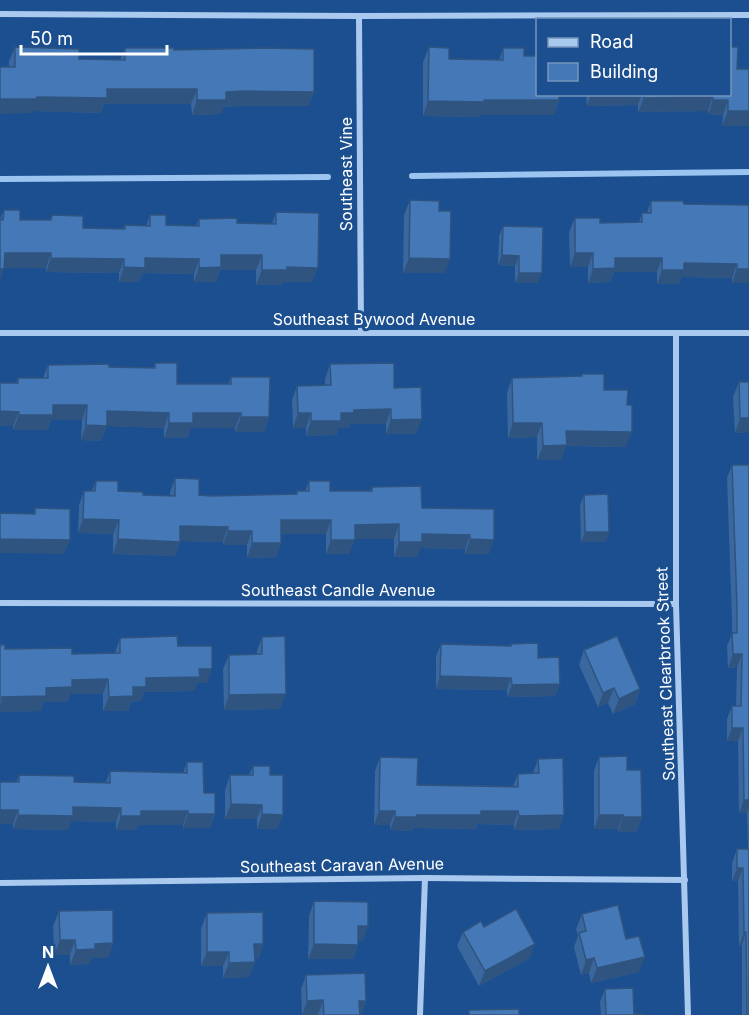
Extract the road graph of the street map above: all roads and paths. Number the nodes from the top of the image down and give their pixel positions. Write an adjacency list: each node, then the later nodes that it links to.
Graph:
1 (0, 14): 3 (street)
2 (749, 15): 3 (street)
3 (359, 16): 5 (street, Southeast Vine)
4 (0, 333): 5 (street, Southeast Bywood Avenue)
5 (361, 333): 6 (street, Southeast Bywood Avenue)
6 (676, 333): 7 (street, Southeast Bywood Avenue); 9 (street, Southeast Clearbrook Street)
7 (749, 333)
8 (0, 603): 9 (street, Southeast Candle Avenue)
9 (676, 604): 11 (street, Southeast Clearbrook Street)
10 (425, 878): 11 (street, Southeast Caravan Avenue); 12 (street, Southeast Caravan Avenue); 13 (street)
11 (685, 880): 14 (street, Southeast Clearbrook Street)
12 (0, 883)
13 (420, 1015)
14 (688, 1015)

